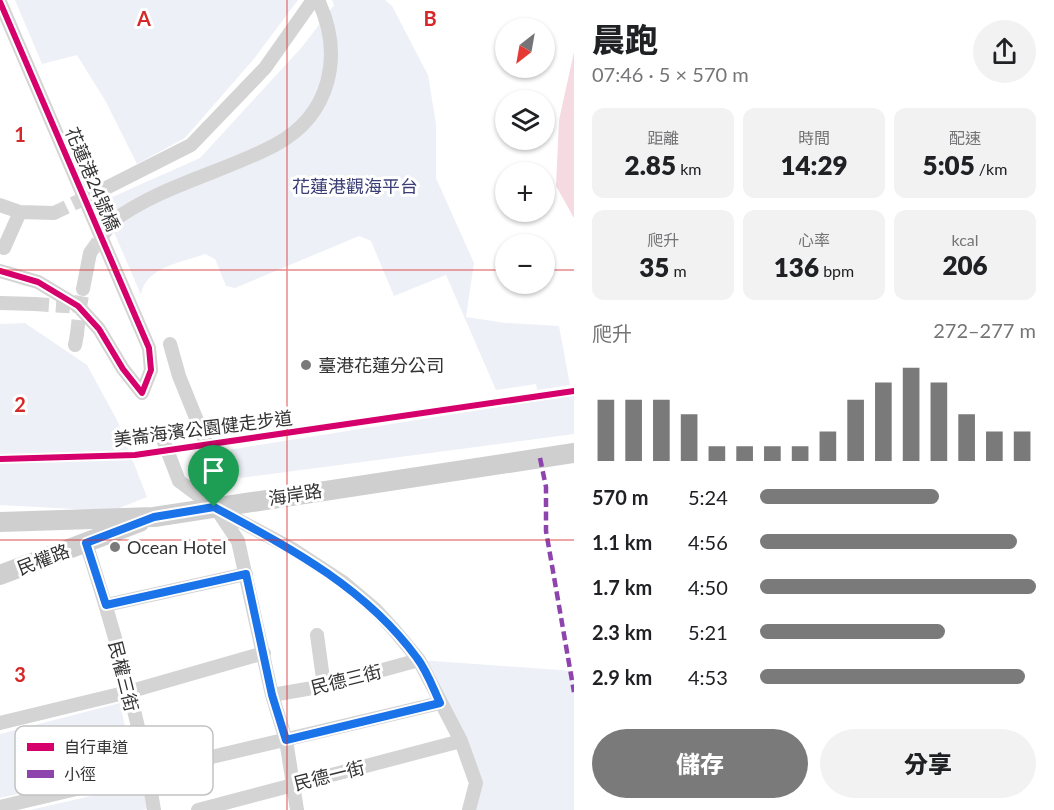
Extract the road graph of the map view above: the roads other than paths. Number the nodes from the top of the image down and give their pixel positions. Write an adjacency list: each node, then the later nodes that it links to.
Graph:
1 (313, 0): 4 (street)
2 (318, 0): 8 (street)
3 (0, 2): 11 (street, 花蓮港24號橋)
4 (106, 188)
5 (0, 205): 6 (street)
6 (20, 213): 7 (street); 9 (street)
7 (54, 213)
8 (113, 221)
9 (4, 248)
10 (90, 253): 12 (street)
11 (0, 271)
12 (83, 289)
13 (0, 303): 14 (street)
14 (35, 304)
15 (170, 345): 18 (street)
16 (164, 442): 18 (street)
17 (574, 453): 18 (main road, 海岸路)
18 (214, 507): 19 (main road, 海岸路); 22 (street); 27 (street)
19 (154, 517): 20 (main road, 海岸路); 21 (main road, 民權路)
20 (0, 522)
21 (86, 543): 23 (main road, 民權路); 24 (street, 民權三街)
22 (246, 574): 24 (street); 26 (street)
23 (0, 575)
24 (106, 605): 29 (street, 民權三街)
25 (317, 635): 28 (street)
26 (264, 653): 29 (street); 30 (street)
27 (419, 660): 28 (street, 民德三街); 31 (street)
28 (324, 686): 30 (street, 民德三街)
29 (128, 692): 32 (street); 33 (street, 民權三街)
30 (272, 695): 34 (street)
31 (440, 703): 34 (street); 35 (street)
32 (0, 723)
33 (137, 726)
34 (286, 740): 36 (street); 37 (street)
35 (461, 741): 37 (street, 民德一街); 44 (street)
36 (213, 756)
37 (292, 785): 42 (street, 民德一街); 43 (street)
38 (49, 795): 40 (street)
39 (152, 795): 41 (street, 民權三街)
40 (0, 807)
41 (154, 810)
42 (198, 810)
43 (297, 810)
44 (469, 810)

